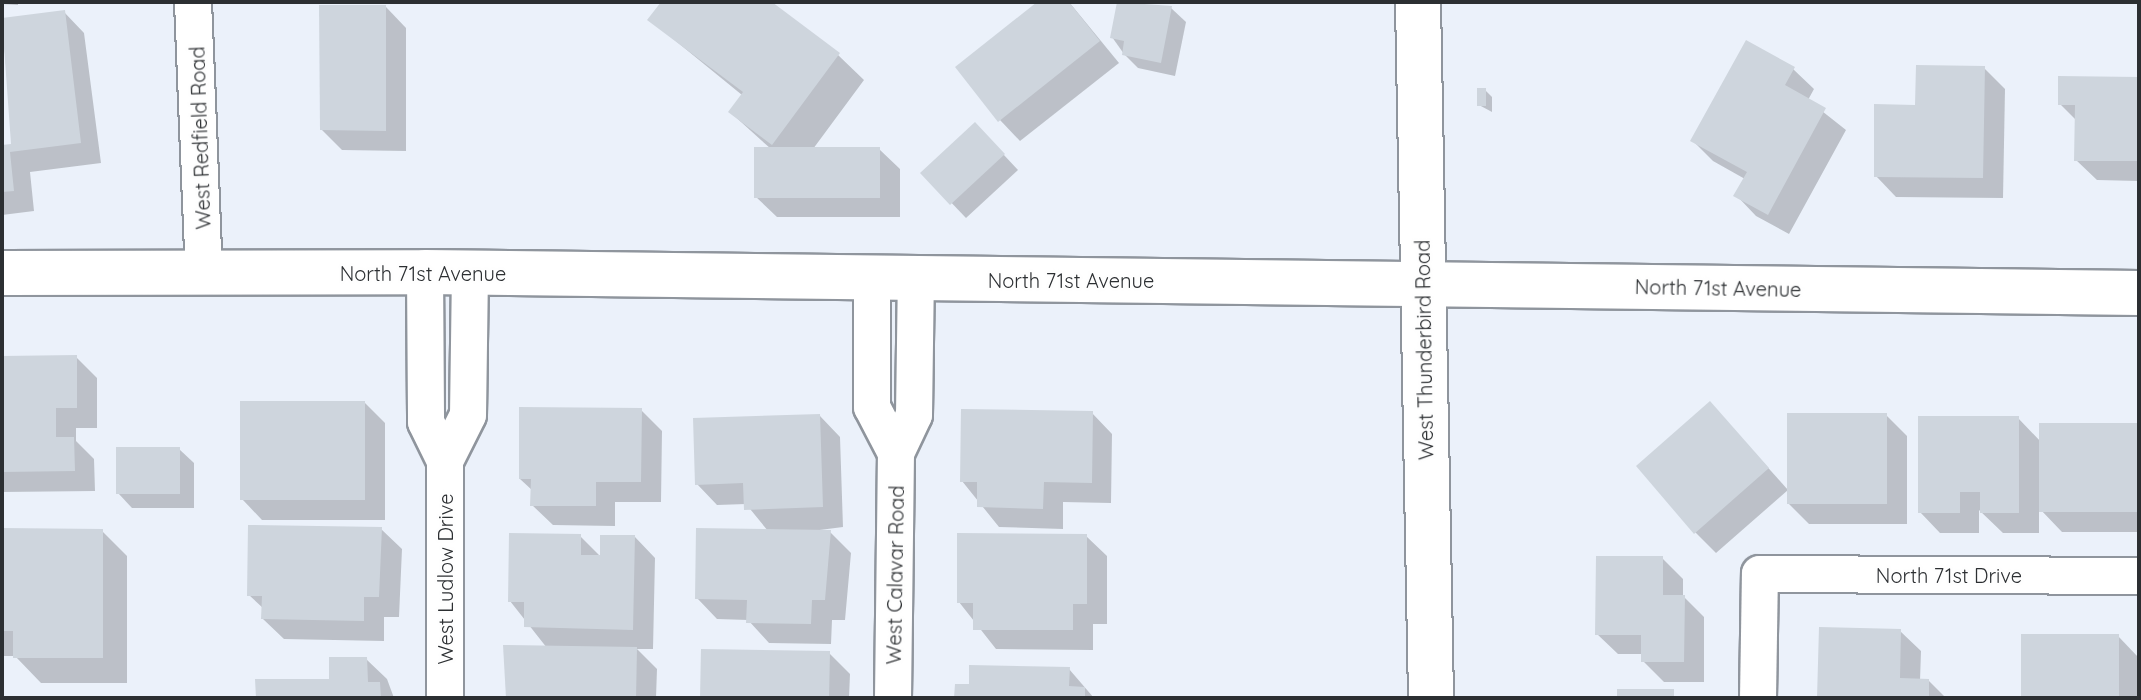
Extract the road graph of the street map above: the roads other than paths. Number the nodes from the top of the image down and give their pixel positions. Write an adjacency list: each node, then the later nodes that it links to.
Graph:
1 (193, 2): 6 (street, West Redfield Road)
2 (1418, 2): 9 (street, West Thunderbird Road)
3 (425, 272): 4 (street, North 71st Avenue); 6 (street, North 71st Avenue); 11 (street, West Ludlow Drive)
4 (470, 272): 7 (street, North 71st Avenue); 12 (street, West Ludlow Drive)
5 (2, 273): 6 (street, North 71st Avenue)
6 (204, 274)
7 (872, 278): 8 (street, North 71st Avenue); 14 (street, West Calavar Road)
8 (916, 279): 9 (street, North 71st Avenue); 13 (street, West Calavar Road)
9 (1423, 285): 10 (street, North 71st Avenue); 20 (street, West Thunderbird Road)
10 (2139, 293)
11 (424, 373): 12 (street); 16 (street, West Ludlow Drive)
12 (469, 373): 16 (street, West Ludlow Drive)
13 (916, 378): 14 (street); 15 (street, West Calavar Road)
14 (872, 379): 15 (street, West Calavar Road)
15 (896, 453): 19 (street, West Calavar Road)
16 (445, 461): 18 (street, West Ludlow Drive)
17 (2139, 576): 21 (street, North 71st Drive)
18 (445, 698)
19 (893, 698)
20 (1431, 698)
21 (1758, 698)

